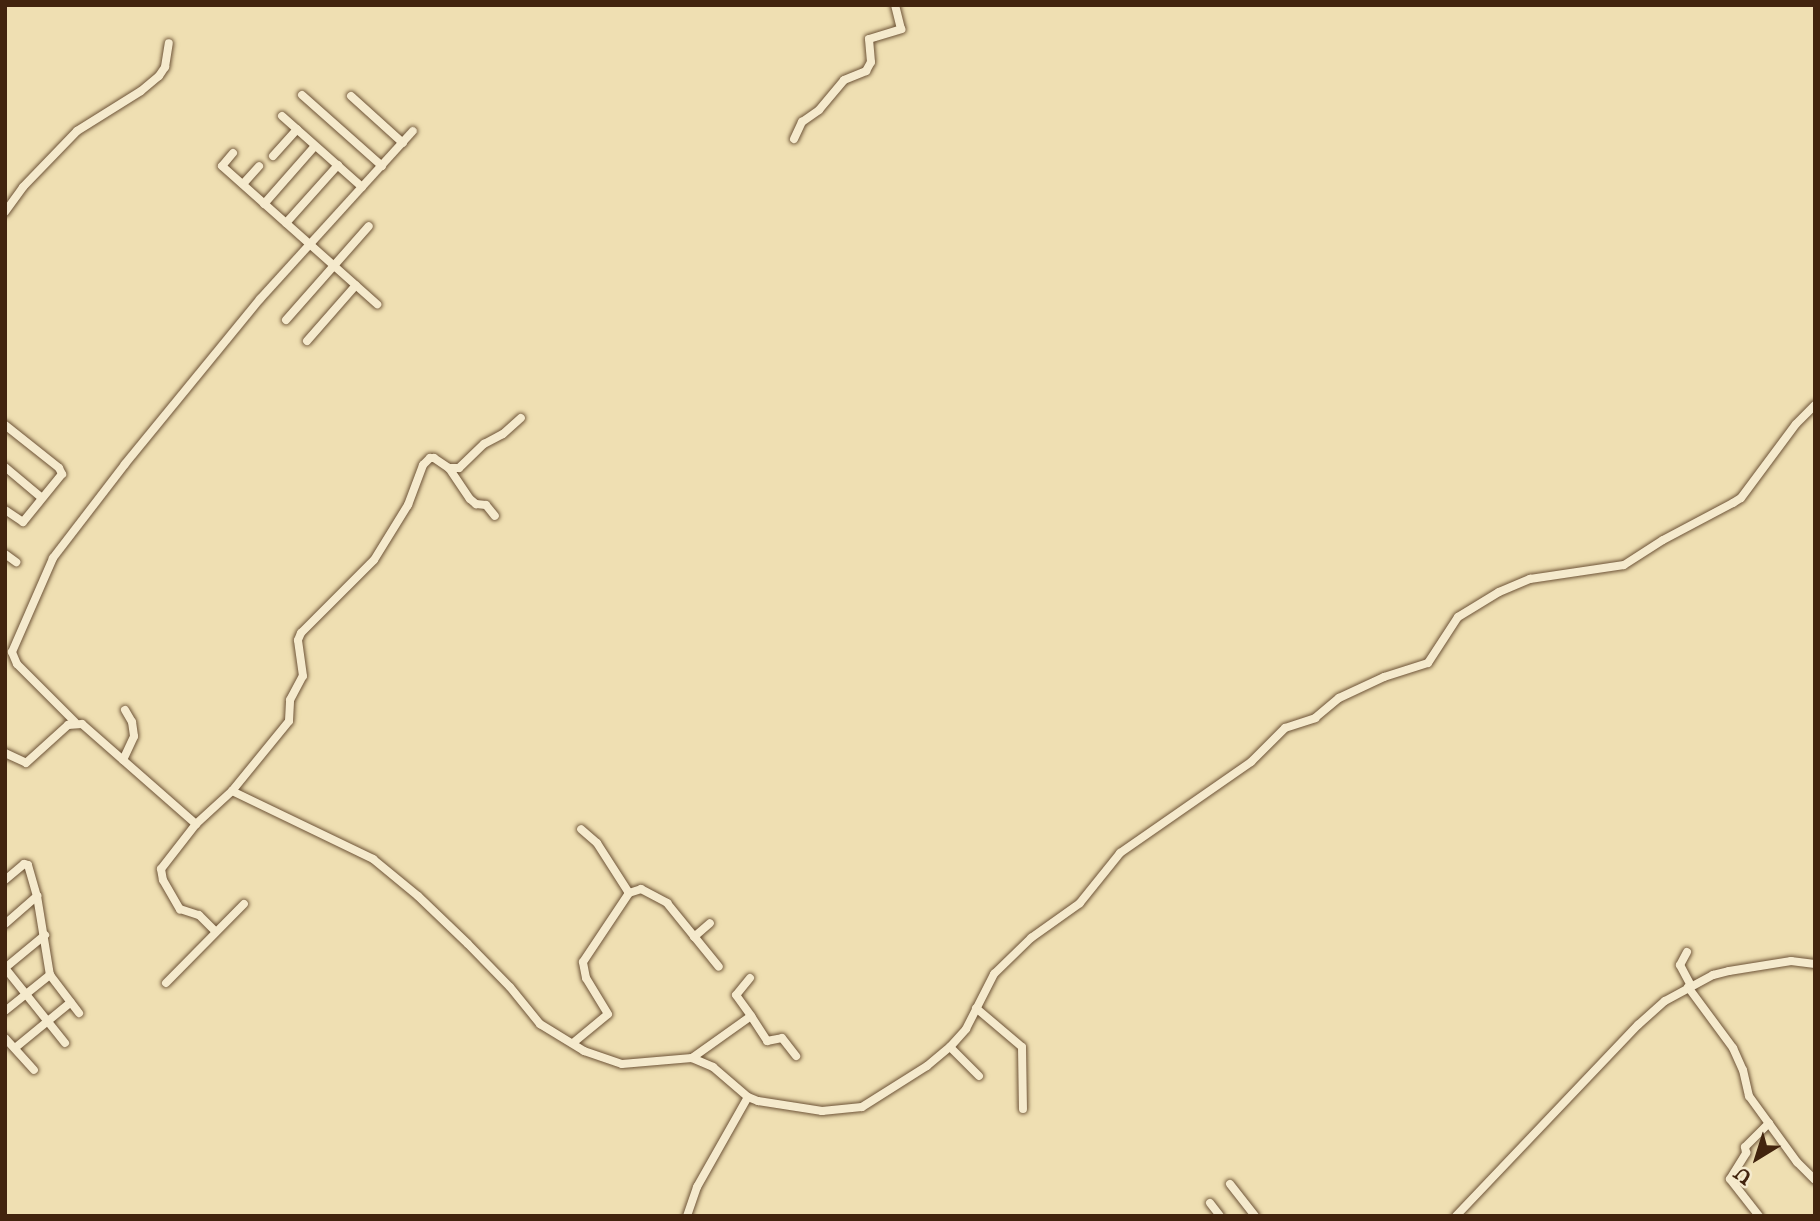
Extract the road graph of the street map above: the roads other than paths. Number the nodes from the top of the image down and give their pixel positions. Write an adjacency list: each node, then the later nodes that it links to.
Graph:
1 (895, 5): 8 (street)
2 (169, 43): 19 (street)
3 (302, 95): 15 (street)
4 (351, 96): 9 (street)
5 (282, 116): 6 (street)
6 (297, 129): 10 (street); 12 (street)
7 (414, 131): 9 (street)
8 (794, 139)
9 (403, 143): 15 (street)
10 (316, 146): 13 (street); 18 (street)
11 (233, 153): 16 (street)
12 (273, 156)
13 (338, 165): 17 (street); 20 (street)
14 (259, 166): 16 (street)
15 (382, 166): 17 (street)
16 (243, 184): 18 (street)
17 (362, 187): 22 (street)
18 (264, 204): 20 (street)
19 (5, 212)
20 (286, 223): 22 (street)
21 (369, 226): 23 (street)
22 (310, 244): 23 (street); 39 (street)
23 (334, 266): 24 (street); 26 (street)
24 (356, 285): 25 (street); 27 (street)
25 (377, 304)
26 (286, 320)
27 (307, 341)
28 (1815, 405): 64 (street)
29 (521, 418): 32 (street)
30 (5, 425): 33 (street)
31 (5, 467): 33 (street)
32 (449, 468): 35 (street); 42 (street)
33 (42, 498): 34 (street)
34 (5, 510)
35 (495, 516)
36 (5, 554): 37 (street)
37 (16, 562)
38 (125, 709): 41 (street)
39 (75, 722): 40 (street); 41 (street)
40 (5, 753)
41 (122, 760): 43 (street)
42 (232, 791): 43 (street); 71 (street)
43 (196, 824): 51 (street)
44 (581, 829): 46 (street)
45 (5, 880): 47 (street)
46 (629, 893): 53 (street); 71 (street)
47 (37, 896): 50 (street); 52 (street)
48 (244, 904): 51 (street)
49 (710, 923): 53 (street)
50 (5, 924)
51 (215, 931): 60 (street)
52 (45, 934): 57 (street); 58 (street)
53 (694, 937): 56 (street)
54 (1687, 952): 61 (street)
55 (1815, 964): 61 (street)
56 (719, 967)
57 (5, 968): 62 (street)
58 (50, 975): 62 (street); 63 (street)
59 (750, 978): 67 (street)
60 (166, 983)
61 (1690, 986): 80 (street); 87 (street)
62 (26, 994): 65 (street); 68 (street)
63 (71, 1002): 66 (street); 68 (street)
64 (975, 1008): 72 (street); 79 (street)
65 (5, 1011)
66 (79, 1013)
67 (751, 1016): 74 (street); 75 (street)
68 (48, 1021): 70 (street); 73 (street)
69 (5, 1038): 73 (street)
70 (65, 1043)
71 (573, 1043): 75 (street)
72 (950, 1047): 77 (street); 78 (street)
73 (15, 1048): 76 (street)
74 (796, 1056)
75 (692, 1058): 78 (street)
76 (34, 1070)
77 (979, 1076)
78 (748, 1097): 84 (street)
79 (1023, 1109)
80 (1769, 1122): 81 (street); 88 (street)
81 (1815, 1180)
82 (1230, 1184): 86 (street)
83 (1210, 1203): 85 (street)
84 (687, 1216)
85 (1220, 1216)
86 (1255, 1216)
87 (1456, 1216)
88 (1759, 1216)

